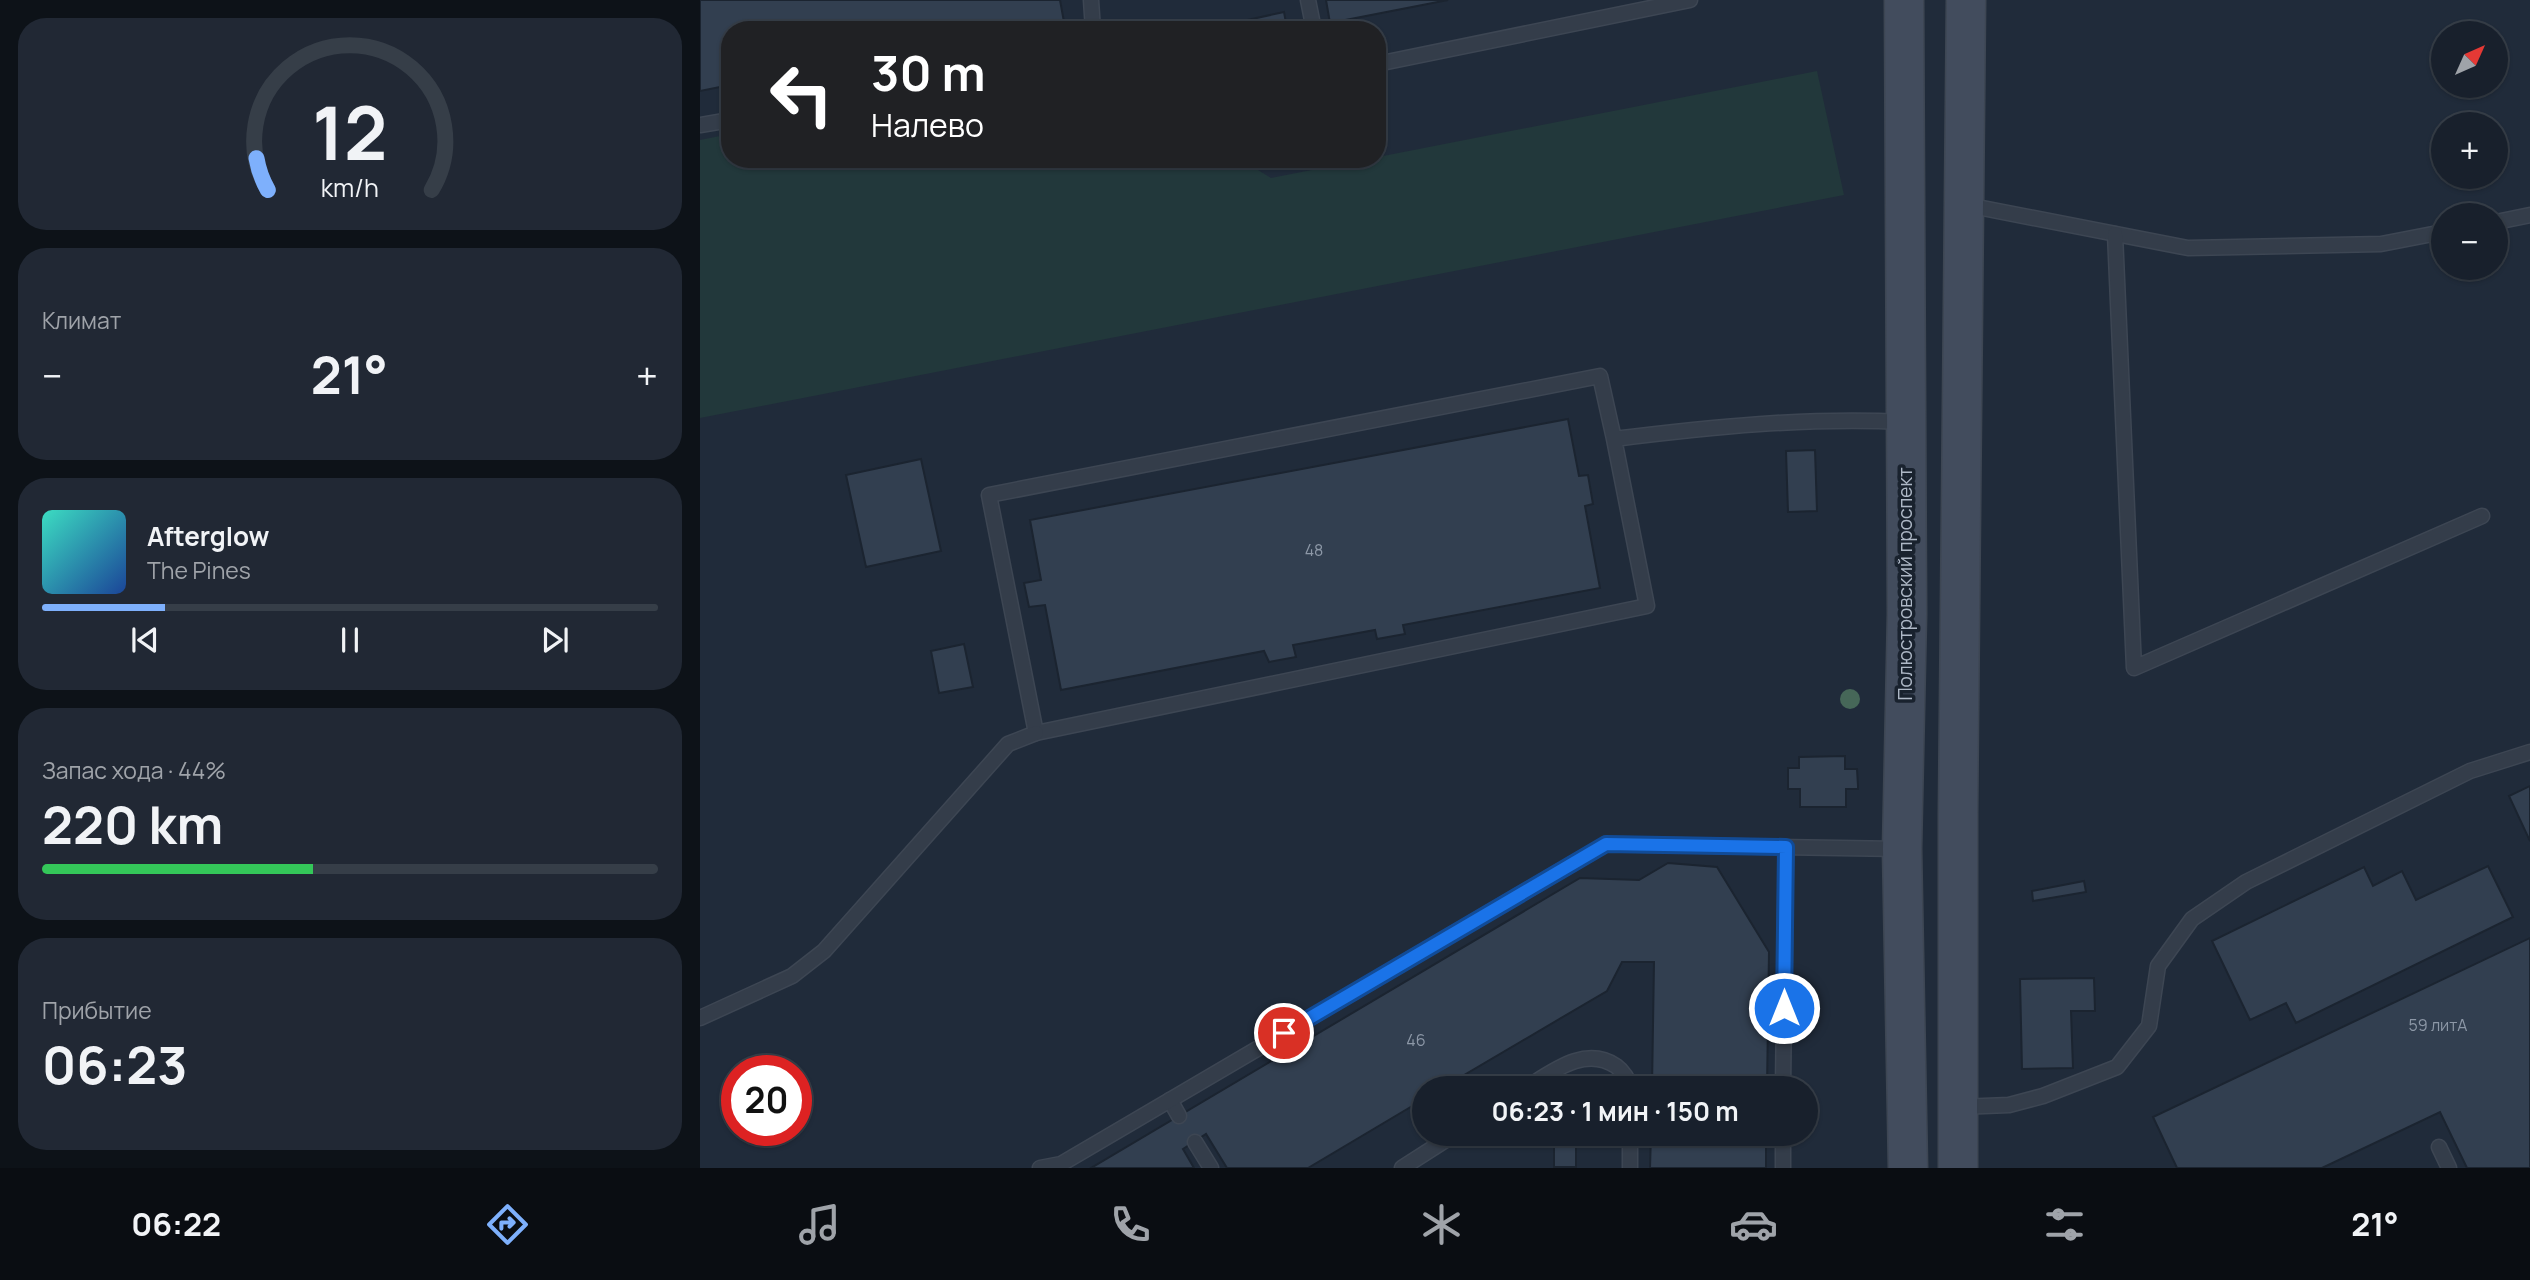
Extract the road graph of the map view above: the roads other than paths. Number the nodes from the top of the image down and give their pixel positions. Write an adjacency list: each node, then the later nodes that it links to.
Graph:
1 (1091, 0): 6 (lane)
2 (1308, 0): 7 (lane)
3 (1690, 0): 8 (lane)
4 (1904, 0): 16 (main road, Полюстровский проспект)
5 (1966, 0): 11 (main road)
6 (1092, 21)
7 (1312, 21)
8 (1386, 62)
9 (721, 122): 10 (lane)
10 (700, 125)
11 (1966, 205): 14 (lane); 19 (main road)
12 (2530, 215): 13 (lane)
13 (2508, 220)
14 (2115, 234): 15 (lane); 18 (lane)
15 (2431, 234)
16 (1906, 422): 17 (lane); 20 (main road, Полюстровский проспект)
17 (1614, 439): 21 (lane); 21 (lane)
18 (2482, 516)
19 (1960, 613): 20 (main road); 30 (main road)
20 (1906, 614): 24 (main road, Полюстровский проспект)
21 (1036, 733): 25 (lane)
22 (2530, 752): 30 (lane)
23 (1786, 847): 24 (lane); 28 (lane); 29 (lane)
24 (1902, 849): 42 (main road, Полюстровский проспект)
25 (700, 1018)
26 (1545, 1076): 27 (lane)
27 (1624, 1076)
28 (1783, 1076)
29 (1170, 1100): 31 (lane); 37 (lane)
30 (1958, 1107): 43 (main road)
31 (1178, 1116)
32 (1195, 1142): 38 (lane)
33 (1436, 1146): 39 (lane)
34 (1630, 1146): 40 (lane)
35 (1783, 1146): 41 (lane)
36 (2439, 1147): 44 (lane)
37 (1040, 1168)
38 (1212, 1168)
39 (1402, 1168)
40 (1630, 1168)
41 (1783, 1168)
42 (1908, 1168)
43 (1958, 1168)
44 (2449, 1168)

